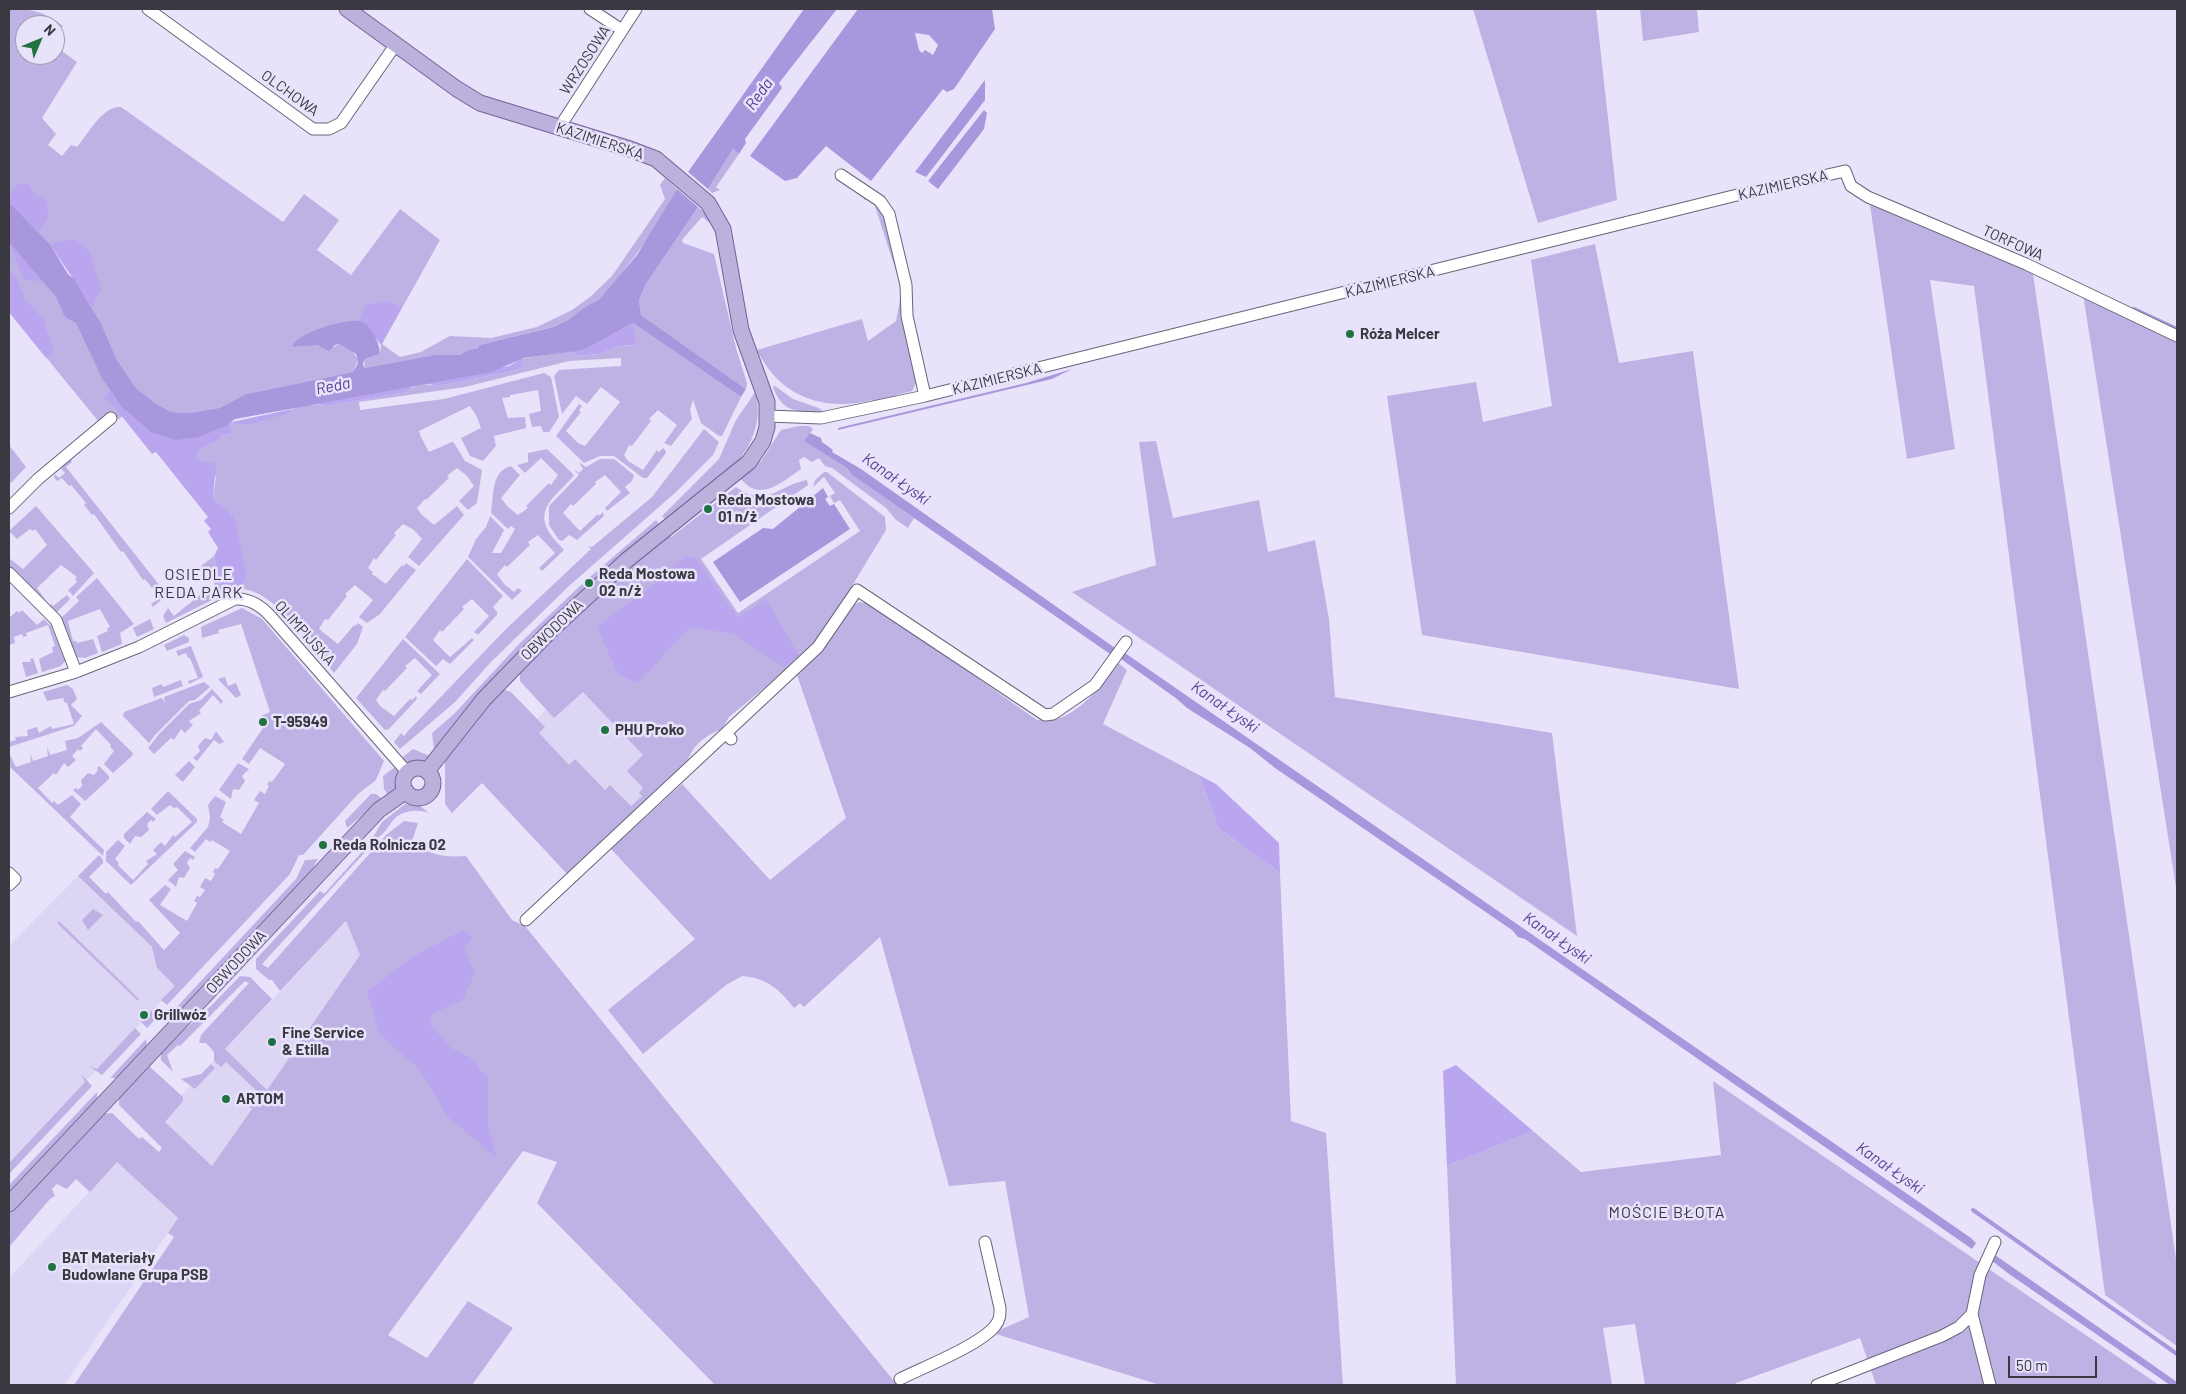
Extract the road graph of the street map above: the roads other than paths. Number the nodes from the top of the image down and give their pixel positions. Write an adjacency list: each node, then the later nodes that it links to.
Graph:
1 (148, 9): 6 (street, OLCHOWA)
2 (348, 9): 6 (main road, KAZIMIERSKA)
3 (590, 9): 5 (street)
4 (636, 9): 5 (street, WRZOSOWA)
5 (622, 30): 7 (street, WRZOSOWA)
6 (396, 44): 7 (main road, KAZIMIERSKA)
7 (559, 128): 12 (main road, KAZIMIERSKA)
8 (1845, 171): 10 (street, TORFOWA); 11 (street, KAZIMIERSKA)
9 (841, 176): 11 (street)
10 (2177, 336)
11 (925, 396): 12 (street, KAZIMIERSKA)
12 (768, 416): 19 (main road, OBWODOWA)
13 (111, 418): 14 (street)
14 (9, 508)
15 (9, 573): 17 (street)
16 (1126, 642): 24 (street)
17 (76, 672): 18 (street, OLIMPIJSKA); 20 (street, OLIMPIJSKA)
18 (9, 692)
19 (427, 771): 20 (main road); 21 (main road)
20 (407, 772): 21 (main road)
21 (406, 791): 25 (main road, OBWODOWA)
22 (9, 872): 23 (street)
23 (9, 885)
24 (526, 920)
25 (9, 1204)
26 (985, 1242): 29 (street)
27 (1995, 1242): 28 (street)
28 (1972, 1314): 30 (street); 31 (street)
29 (900, 1379)
30 (1817, 1385)
31 (1990, 1385)

